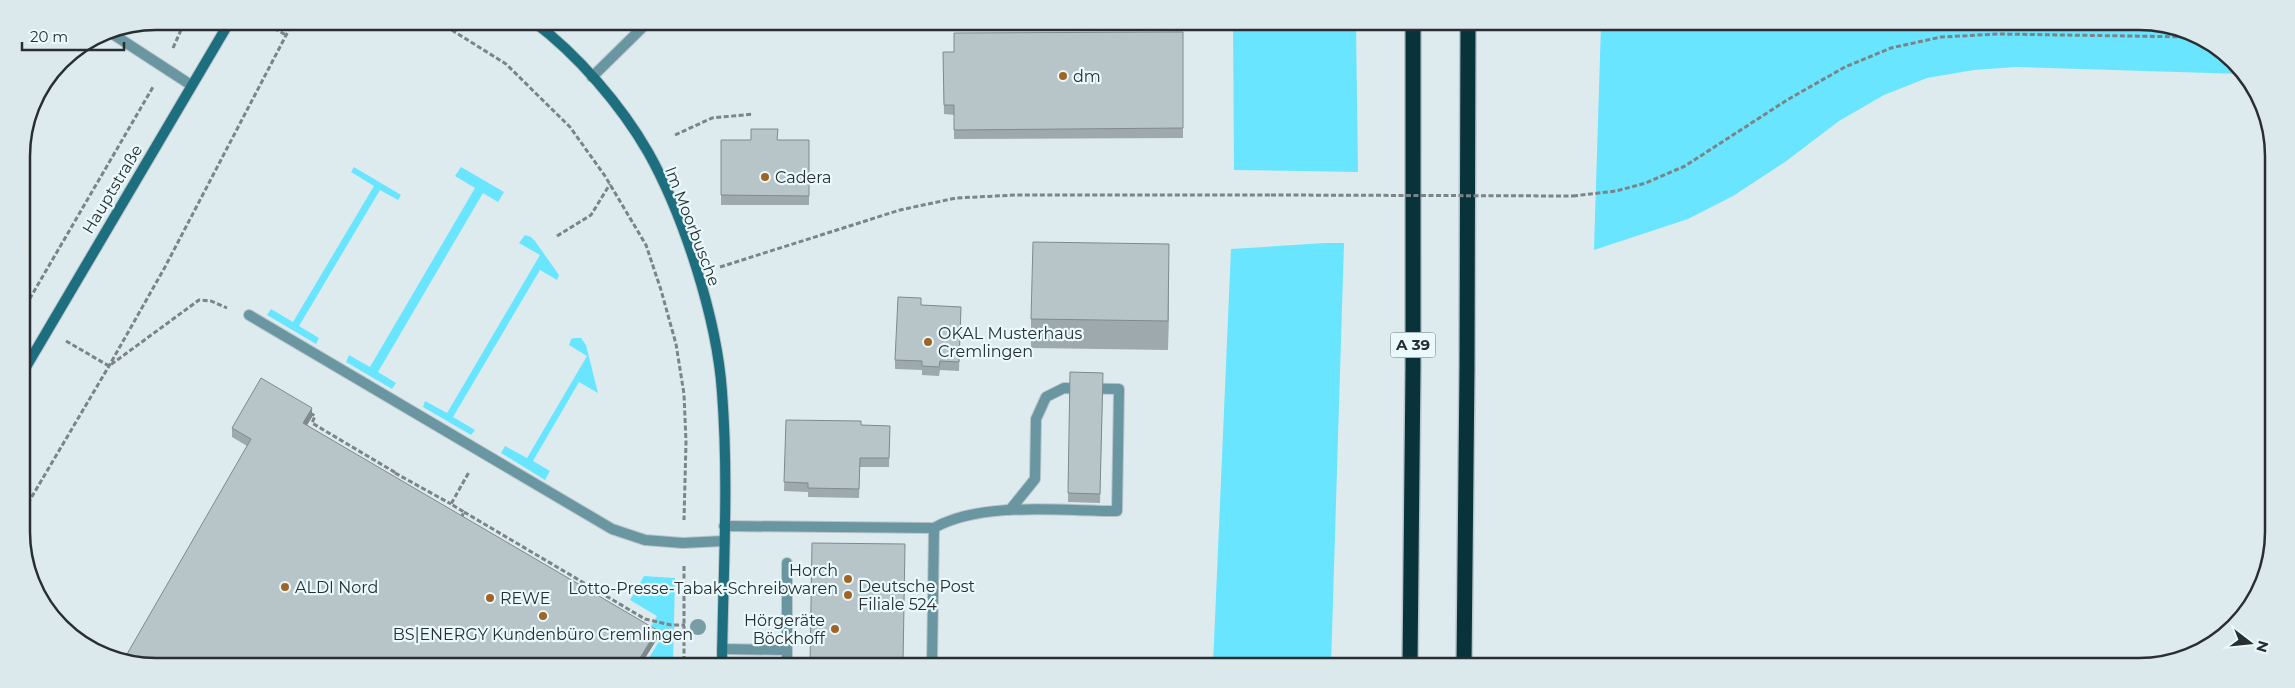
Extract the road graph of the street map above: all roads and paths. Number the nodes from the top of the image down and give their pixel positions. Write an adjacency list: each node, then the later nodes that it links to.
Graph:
1 (181, 30): 13 (path)
2 (225, 30): 15 (street, Hauptstraße)
3 (276, 30): 10 (path)
4 (289, 30): 10 (path)
5 (452, 30): 18 (path)
6 (543, 30): 14 (street, Im Moorbusche)
7 (640, 30): 14 (street)
8 (1413, 30): 46 (highway, A 39)
9 (1468, 30): 47 (highway)
10 (286, 35): 24 (path)
11 (116, 37): 13 (street)
12 (2179, 37): 20 (path, bridge)
13 (164, 68): 15 (street); 21 (path)
14 (592, 77): 20 (street, Im Moorbusche)
15 (191, 85): 23 (street, Hauptstraße)
16 (753, 114): 17 (path)
17 (675, 135)
18 (610, 184): 19 (path); 37 (path)
19 (557, 236)
20 (698, 273): 34 (street, Im Moorbusche)
21 (30, 298)
22 (249, 315): 24 (path); 26 (street)
23 (30, 360)
24 (109, 366): 29 (path)
25 (308, 412): 27 (path)
26 (481, 452): 30 (path); 37 (street)
27 (396, 472): 28 (path); 30 (path)
28 (393, 478)
29 (30, 500)
30 (451, 504): 32 (path)
31 (1010, 510): 31 (street); 35 (street)
32 (464, 512): 33 (path); 39 (path)
33 (458, 522)
34 (724, 526): 35 (street); 36 (street, Im Moorbusche)
35 (934, 528): 45 (street)
36 (723, 541): 37 (street); 40 (street, Im Moorbusche)
37 (684, 543): 39 (path)
38 (787, 563): 41 (street)
39 (685, 625): 42 (path)
40 (722, 649): 41 (street); 43 (street, Im Moorbusche)
41 (788, 650): 44 (street)
42 (684, 658)
43 (722, 658)
44 (787, 658)
45 (932, 658)
46 (1410, 658)
47 (1464, 658)

